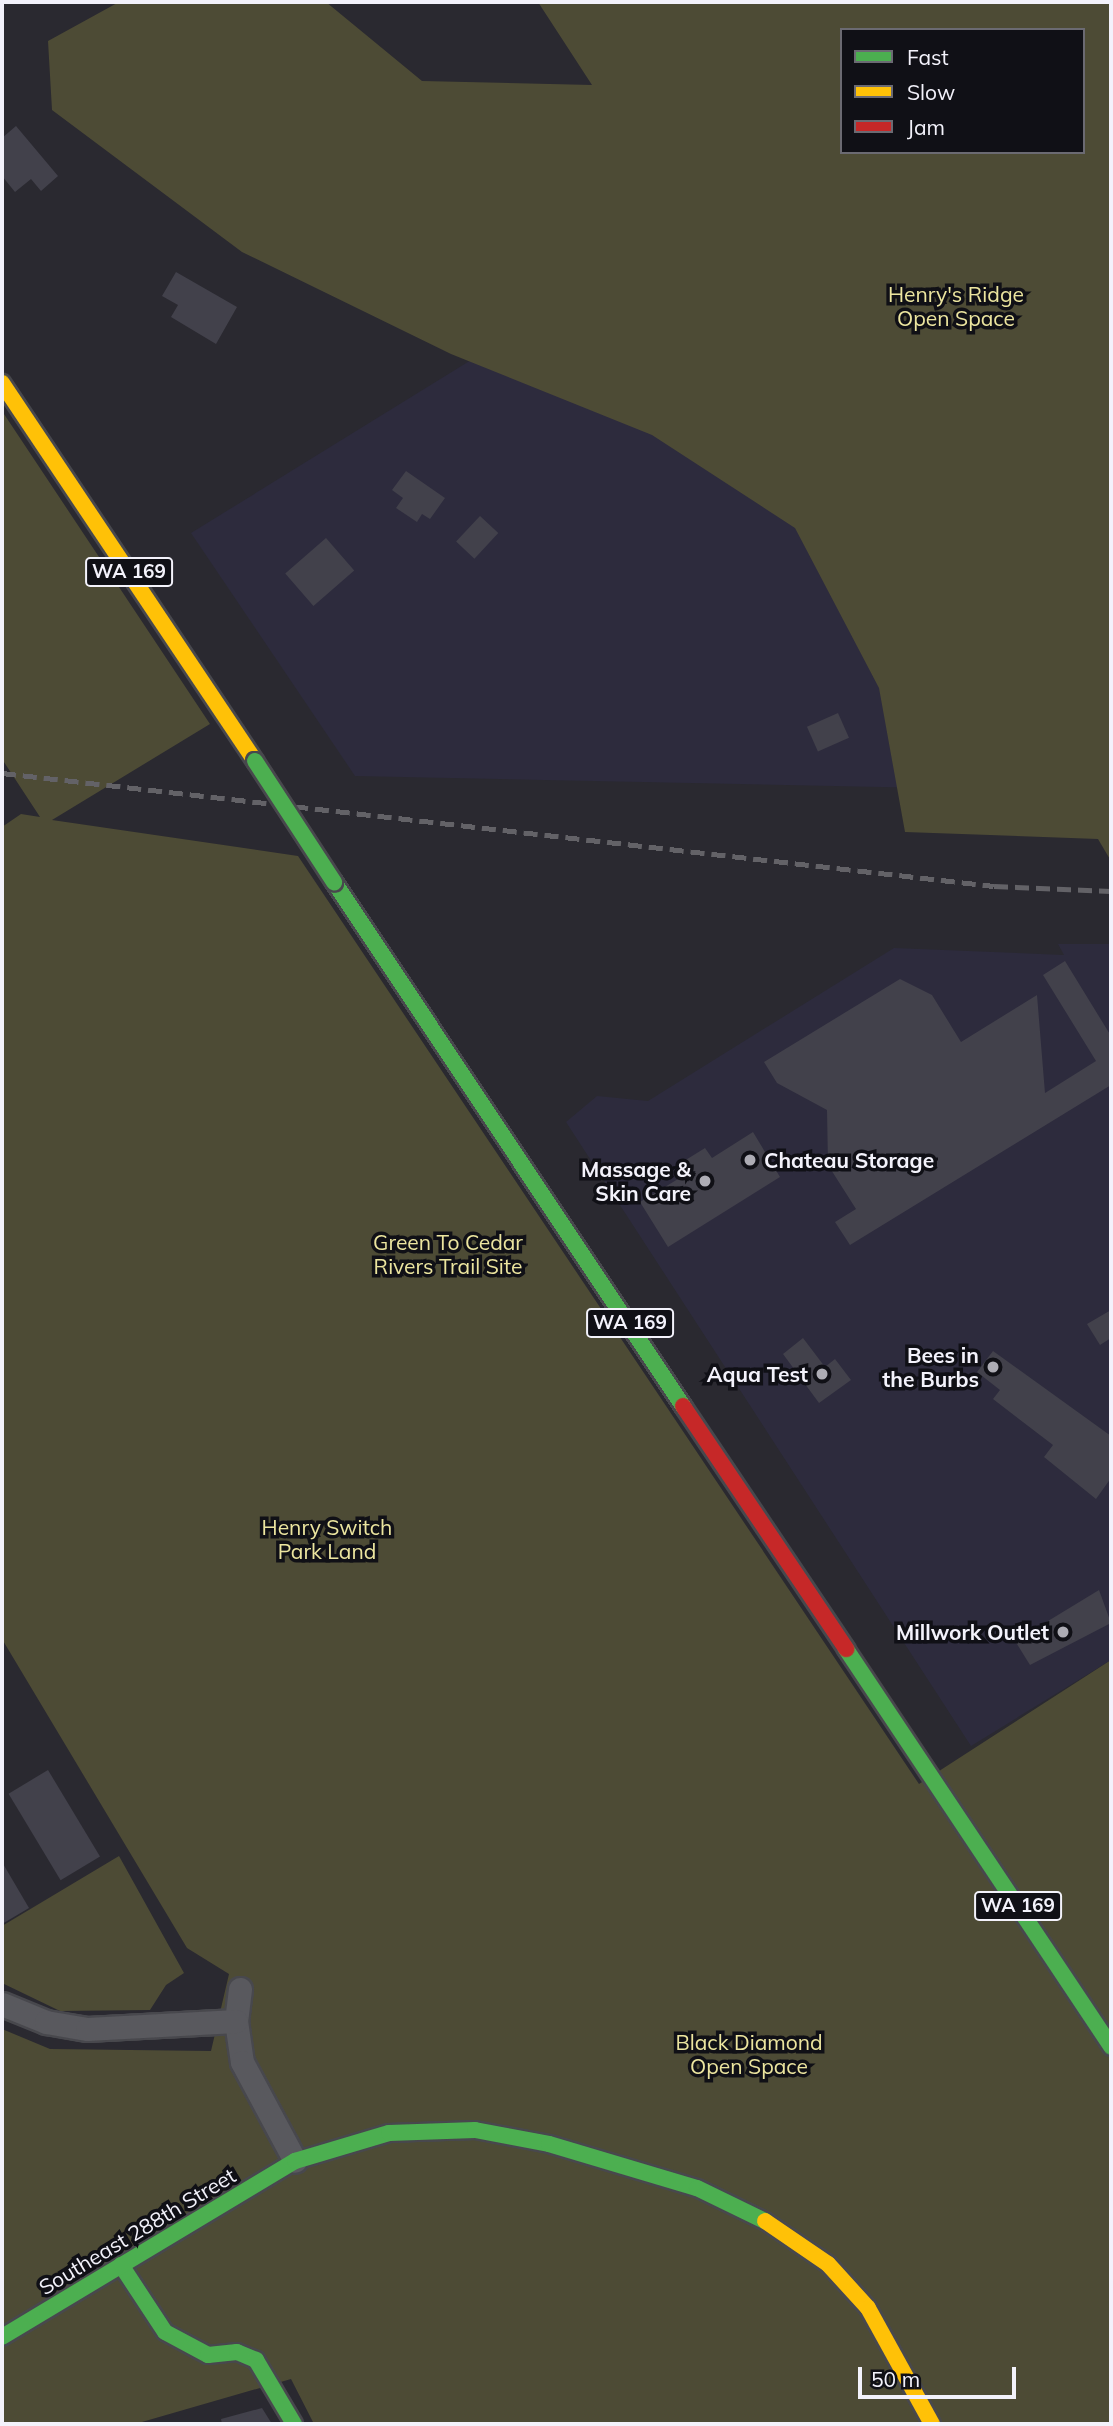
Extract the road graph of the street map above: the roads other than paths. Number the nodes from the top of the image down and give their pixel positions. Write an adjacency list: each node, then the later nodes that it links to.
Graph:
1 (2, 383): 5 (main road, WA 169, bridge)
2 (240, 1989): 4 (street)
3 (2, 2004): 4 (street)
4 (236, 2021): 6 (street)
5 (1111, 2047)
6 (295, 2161): 7 (main road, Southeast 288th Street); 10 (main road, Southeast 288th Street)
7 (121, 2265): 8 (main road, Southeast 288th Street); 9 (main road)
8 (2, 2337)
9 (294, 2424)
10 (932, 2424)

